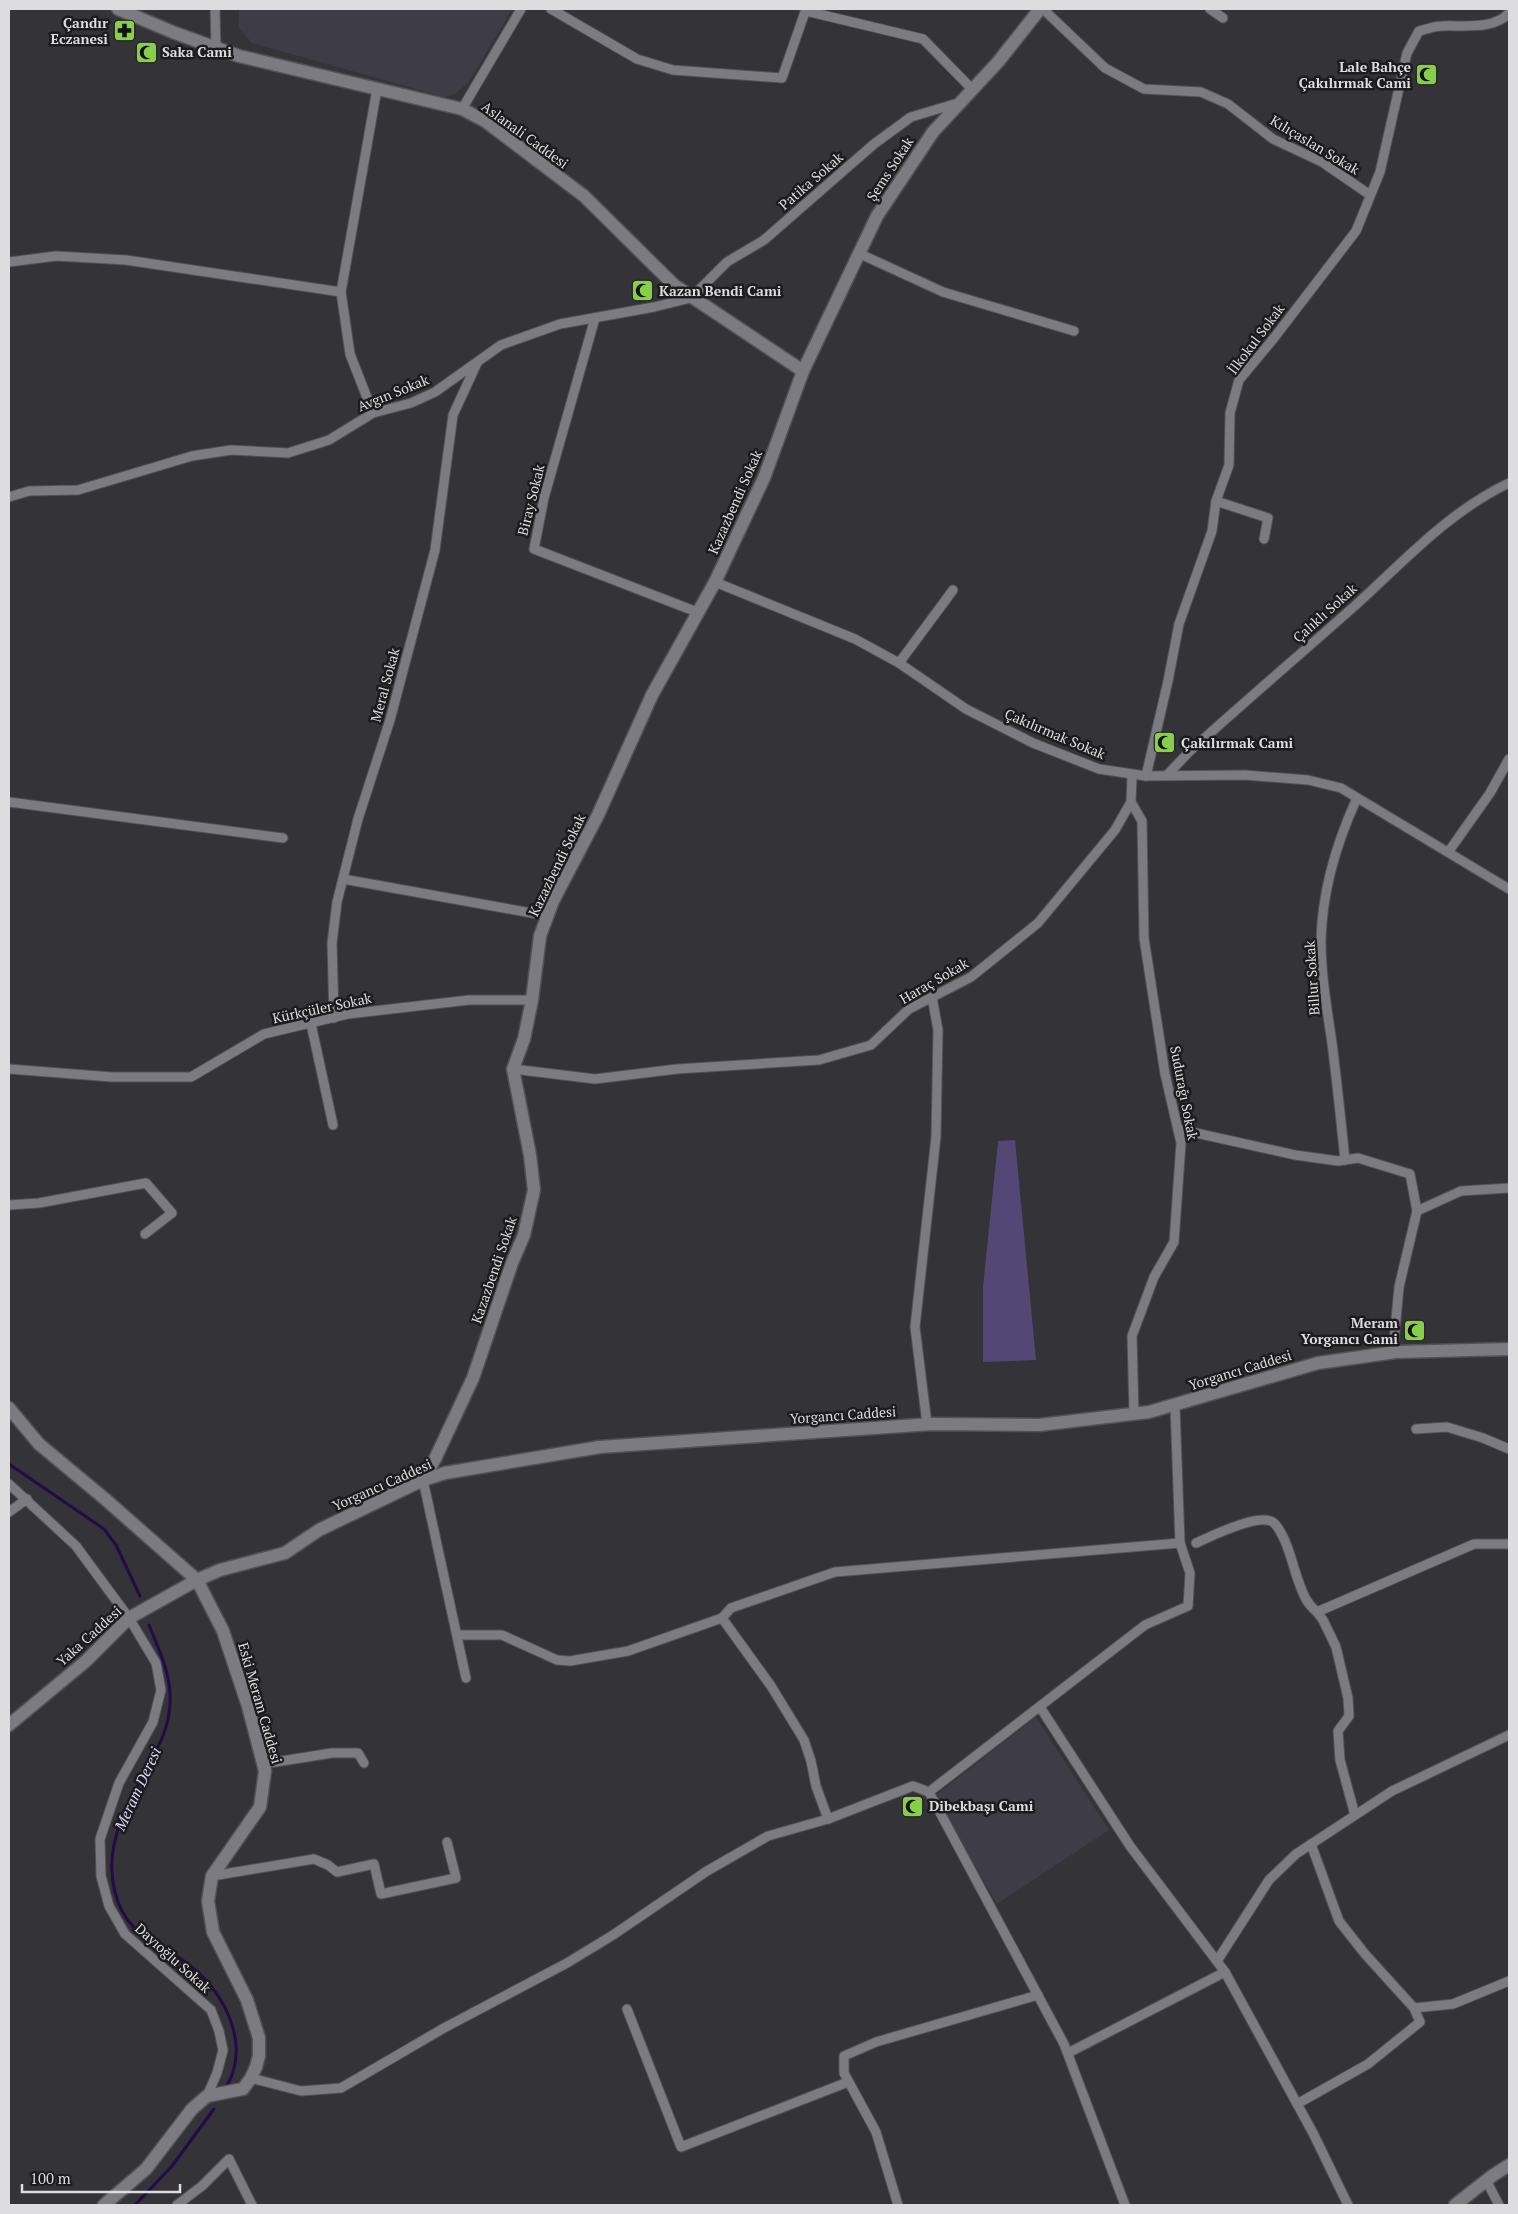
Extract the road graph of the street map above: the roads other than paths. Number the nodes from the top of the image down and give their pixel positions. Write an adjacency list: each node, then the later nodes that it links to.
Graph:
1 (118, 9): 10 (street, Aslanali Caddesi)
2 (215, 9): 10 (street)
3 (520, 9): 14 (street)
4 (551, 9): 7 (street)
5 (1041, 9): 12 (street, Şems Sokak); 15 (street, Kılıçaslan Sokak)
6 (1210, 9): 9 (street)
7 (806, 10): 12 (street)
8 (1509, 13): 15 (street, İlkokul Sokak)
9 (1223, 18)
10 (216, 48): 11 (street, Aslanali Caddesi)
11 (377, 89): 14 (street, Aslanali Caddesi); 18 (street)
12 (972, 89): 13 (street, Şems Sokak)
13 (959, 103): 16 (street, Şems Sokak); 19 (street, Patika Sokak)
14 (462, 110): 19 (street, Aslanali Caddesi)
15 (1370, 195): 27 (street, İlkokul Sokak)
16 (858, 253): 21 (street); 23 (street, Şems Sokak)
17 (9, 262): 18 (street)
18 (341, 292): 24 (street)
19 (691, 298): 20 (street, Avgın Sokak); 23 (street, Aslanali Caddesi)
20 (595, 318): 22 (street, Avgın Sokak); 31 (street, Biray Sokak)
21 (1074, 331)
22 (477, 362): 24 (street, Avgın Sokak); 42 (street, Meral Sokak)
23 (804, 371): 29 (street, Kazazbendi Sokak)
24 (373, 413): 26 (street, Avgın Sokak)
25 (1509, 483): 35 (street, Çalıklı Sokak)
26 (9, 497)
27 (1216, 501): 28 (street); 36 (street, İlkokul Sokak)
28 (1264, 539)
29 (715, 582): 31 (street, Kazazbendi Sokak); 32 (street, Çakılırmak Sokak)
30 (952, 590): 32 (street)
31 (697, 612): 44 (street, Kazazbendi Sokak)
32 (899, 663): 34 (street, Çakılırmak Sokak)
33 (1509, 759): 41 (street)
34 (1132, 775): 36 (street, Çakılırmak Sokak); 39 (street, Haraç Sokak)
35 (1167, 775): 36 (street, Çakılırmak Sokak); 37 (street, Çakılırmak Sokak)
36 (1146, 776)
37 (1357, 798): 41 (street, Çakılırmak Sokak); 53 (street, Billur Sokak)
38 (9, 802): 40 (street)
39 (1131, 802): 45 (street, Haraç Sokak); 52 (street, Sudurağı Sokak)
40 (283, 838)
41 (1448, 851): 43 (street, Çakılırmak Sokak)
42 (343, 879): 44 (street); 47 (street, Meral Sokak)
43 (1509, 890)
44 (548, 916): 46 (street, Kazazbendi Sokak)
45 (932, 997): 49 (street, Haraç Sokak); 63 (street)
46 (532, 1000): 47 (street, Kürkçüler Sokak); 49 (street, Kazazbendi Sokak)
47 (334, 1018): 48 (street, Kürkçüler Sokak)
48 (311, 1024): 50 (street, Kürkçüler Sokak); 51 (street)
49 (514, 1068): 66 (street, Kazazbendi Sokak)
50 (9, 1070)
51 (333, 1125)
52 (1178, 1129): 53 (street); 62 (street, Sudurağı Sokak)
53 (1345, 1160): 56 (street)
54 (1509, 1188): 56 (street)
55 (9, 1205): 57 (street)
56 (1417, 1211): 59 (street)
57 (145, 1234)
58 (1509, 1349): 59 (street, Yorgancı Caddesi)
59 (1396, 1352): 60 (street, Yorgancı Caddesi)
60 (1175, 1406): 62 (street, Yorgancı Caddesi); 70 (street)
61 (9, 1408): 73 (street, Eski Meram Caddesi)
62 (1134, 1414): 63 (street, Yorgancı Caddesi)
63 (927, 1424): 66 (street, Yorgancı Caddesi)
64 (1416, 1429): 65 (street)
65 (1509, 1449)
66 (422, 1480): 73 (street, Yorgancı Caddesi); 77 (street)
67 (9, 1484): 68 (street, Dayıoğlu Sokak)
68 (27, 1499): 69 (street); 75 (street, Dayıoğlu Sokak)
69 (9, 1512)
70 (1180, 1543): 76 (street); 79 (street)
71 (1196, 1544): 74 (street)
72 (1509, 1544): 74 (street)
73 (197, 1580): 75 (street, Yaka Caddesi); 83 (street, Eski Meram Caddesi)
74 (1317, 1612): 85 (street)
75 (128, 1618): 80 (street, Yaka Caddesi); 99 (street, Dayıoğlu Sokak)
76 (722, 1618): 77 (street); 86 (street)
77 (458, 1635): 78 (street)
78 (466, 1678)
79 (1040, 1707): 84 (street); 90 (street)
80 (9, 1725)
81 (1509, 1735): 85 (street)
82 (364, 1763): 83 (street)
83 (263, 1764): 89 (street, Eski Meram Caddesi)
84 (929, 1792): 86 (street); 93 (street)
85 (1355, 1815): 88 (street)
86 (828, 1819): 97 (street)
87 (447, 1842): 89 (street)
88 (1311, 1844): 90 (street); 94 (street)
89 (212, 1876): 97 (street, Eski Meram Caddesi)
90 (1217, 1961): 91 (street)
91 (1225, 1972): 96 (street); 100 (street)
92 (1509, 1982): 94 (street)
93 (1038, 1995): 96 (street); 98 (street)
94 (1414, 2008): 100 (street)
95 (627, 2009): 98 (street)
96 (1068, 2053): 107 (street)
97 (251, 2078): 99 (street)
98 (848, 2082): 106 (street)
99 (207, 2096): 103 (street)
100 (1296, 2104): 108 (street)
101 (1509, 2165): 102 (street)
102 (1486, 2180): 109 (street); 110 (street)
103 (104, 2205)
104 (177, 2205): 105 (street)
105 (252, 2205)
106 (898, 2205)
107 (1125, 2205)
108 (1348, 2205)
109 (1455, 2205)
110 (1499, 2205)

